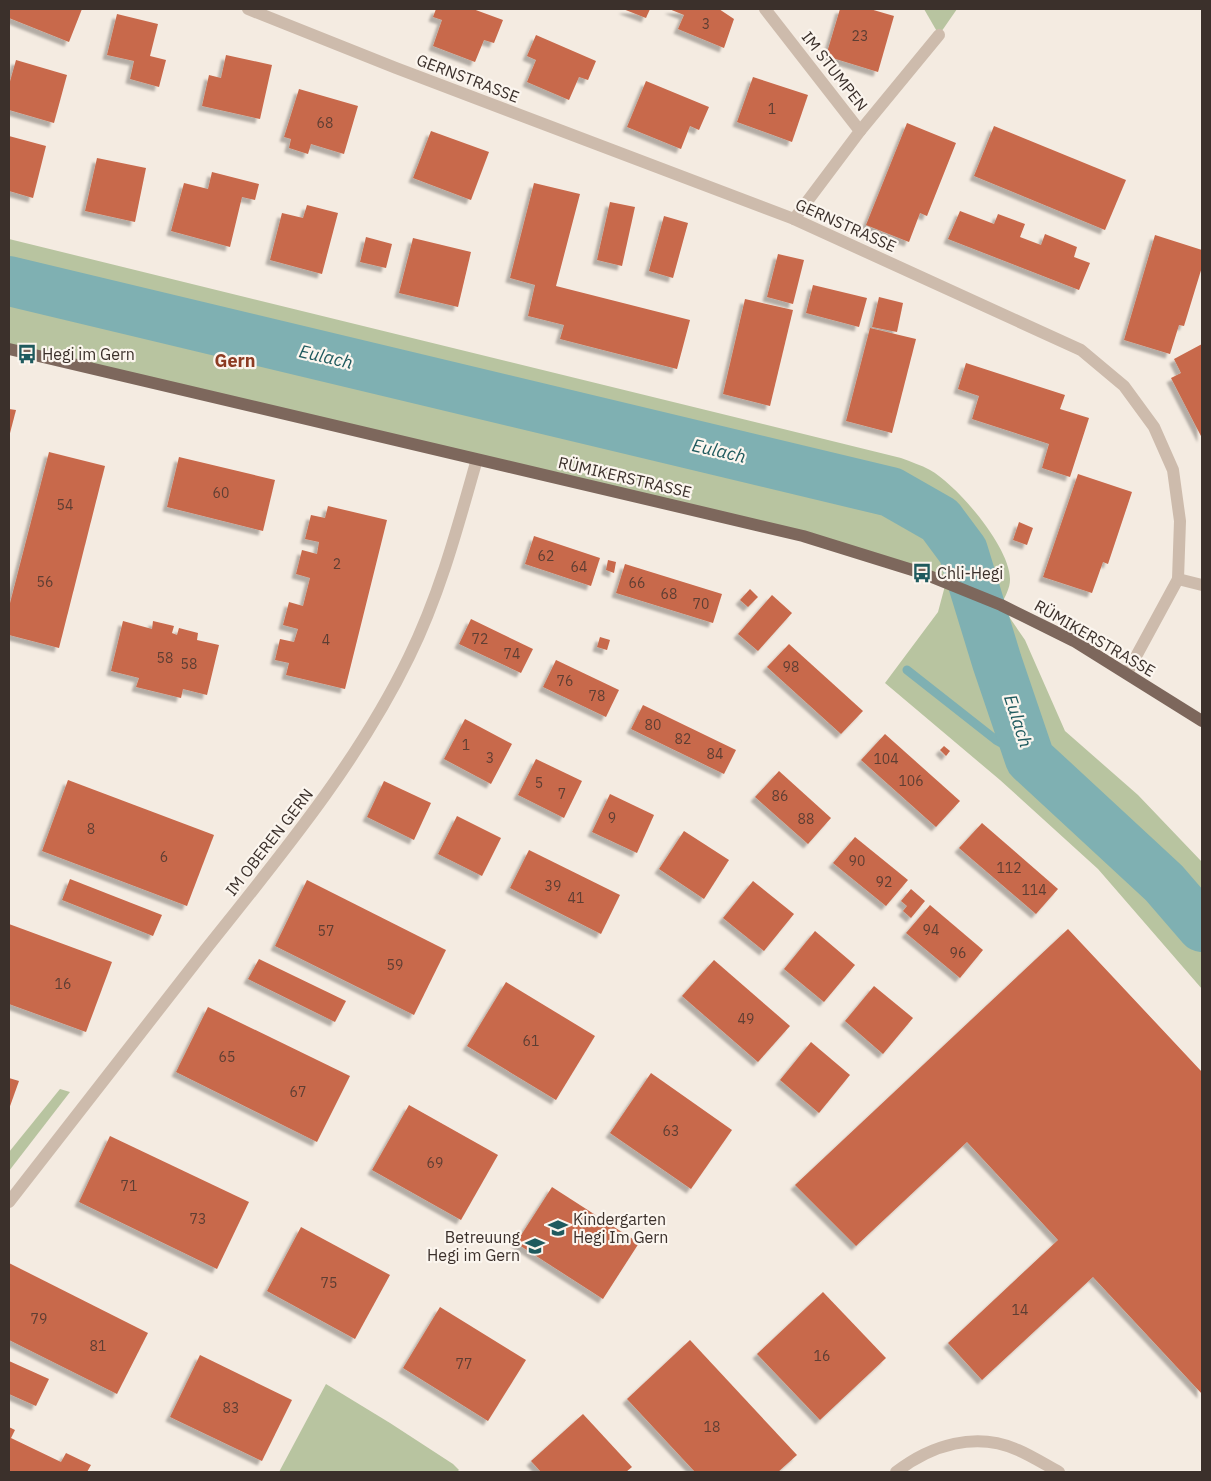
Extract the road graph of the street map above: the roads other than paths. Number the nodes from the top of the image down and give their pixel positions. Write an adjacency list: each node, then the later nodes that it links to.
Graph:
1 (248, 9): 5 (street, GERNSTRASSE)
2 (765, 9): 4 (street, IM STUMPEN)
3 (940, 35): 4 (street, IM STUMPEN)
4 (860, 130): 5 (street, IM STUMPEN)
5 (794, 219): 8 (street, GERNSTRASSE)
6 (9, 349): 7 (main road, RÜMIKERSTRASSE)
7 (477, 459): 10 (main road, RÜMIKERSTRASSE); 12 (street, IM OBEREN GERN)
8 (1178, 579): 9 (street); 10 (street, GERNSTRASSE)
9 (1202, 585)
10 (1127, 673): 11 (main road, RÜMIKERSTRASSE)
11 (1202, 721)
12 (9, 1202)
13 (896, 1472): 14 (street)
14 (1059, 1472)

